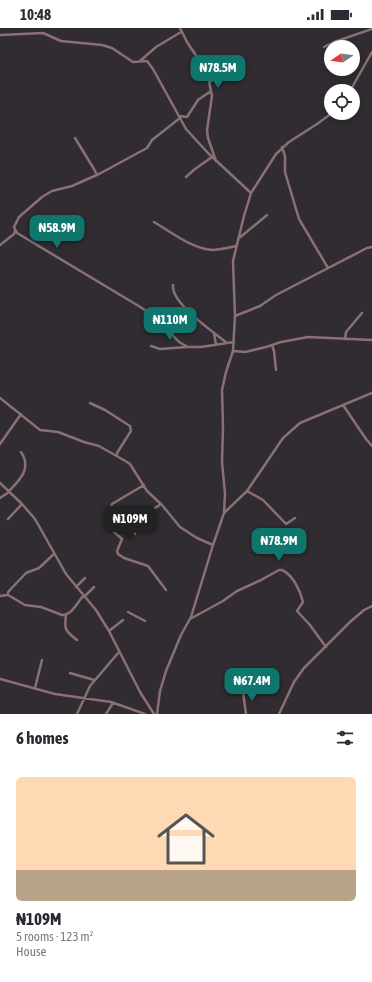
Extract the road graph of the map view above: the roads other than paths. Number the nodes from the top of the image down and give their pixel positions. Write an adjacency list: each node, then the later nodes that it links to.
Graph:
1 (180, 28): 3 (street)
2 (372, 29): 5 (street)
3 (181, 32): 7 (street); 11 (street)
4 (0, 35): 8 (street)
5 (340, 40)
6 (372, 52): 12 (street)
7 (147, 54): 8 (street); 9 (street)
8 (140, 61): 9 (street)
9 (146, 61): 14 (street)
10 (224, 69): 11 (street)
11 (209, 82): 13 (street)
12 (354, 84)
13 (211, 92): 14 (street); 19 (street)
14 (179, 117): 18 (street); 20 (street)
15 (324, 119): 17 (street)
16 (75, 138): 20 (street)
17 (282, 147): 22 (street); 30 (street)
18 (212, 157): 19 (street); 21 (street)
19 (217, 161): 22 (street)
20 (97, 175): 25 (street)
21 (186, 177)
22 (251, 193): 26 (street)
23 (267, 215): 26 (street)
24 (154, 222): 28 (street)
25 (15, 231): 27 (street); 42 (street)
26 (238, 240): 28 (street)
27 (0, 245)
28 (236, 246): 33 (street)
29 (372, 247): 30 (street)
30 (328, 268): 33 (street)
31 (173, 285): 34 (street)
32 (362, 313): 35 (street)
33 (235, 316): 37 (street)
34 (214, 332): 38 (street); 39 (street)
35 (345, 339): 36 (street); 40 (street)
36 (372, 340)
37 (234, 342): 38 (street); 43 (street)
38 (228, 343): 39 (street)
39 (216, 345): 42 (street)
40 (272, 345): 43 (street); 44 (street)
41 (151, 346): 42 (street)
42 (188, 347)
43 (233, 351): 61 (street)
44 (276, 370)
45 (372, 393): 48 (street)
46 (0, 398): 49 (street)
47 (90, 403): 53 (street)
48 (343, 405): 51 (street); 56 (street)
49 (21, 414): 50 (street); 53 (street)
50 (0, 444)
51 (372, 446)
52 (21, 452): 57 (street)
53 (117, 456): 55 (street)
54 (0, 483): 57 (street)
55 (144, 485): 60 (street); 70 (street)
56 (248, 491): 61 (street); 62 (street)
57 (9, 492): 58 (street); 59 (street)
58 (0, 498)
59 (22, 504): 63 (street); 66 (street)
60 (161, 504): 64 (street); 65 (street)
61 (224, 514): 65 (street)
62 (295, 518)
63 (8, 519)
64 (135, 534)
65 (213, 545): 77 (street)
66 (54, 554): 68 (street); 71 (street)
67 (85, 578): 68 (street)
68 (76, 587): 73 (street)
69 (94, 587): 73 (street)
70 (166, 590)
71 (8, 595): 72 (street); 76 (street)
72 (0, 596)
73 (84, 597): 76 (street); 80 (street)
74 (372, 606): 82 (street)
75 (128, 612): 79 (street)
76 (66, 615): 81 (street)
77 (190, 619): 82 (street); 96 (street)
78 (122, 620): 80 (street)
79 (145, 621)
80 (109, 631): 83 (street)
81 (77, 640)
82 (326, 647): 98 (street)
83 (119, 652): 87 (street); 95 (street)
84 (42, 660): 88 (street)
85 (70, 673): 87 (street)
86 (0, 679): 88 (street)
87 (94, 680): 90 (street)
88 (35, 688): 90 (street)
89 (243, 692): 97 (street)
90 (84, 697): 91 (street); 92 (street)
91 (113, 703): 93 (street); 94 (street)
92 (77, 714)
93 (106, 714)
94 (145, 714)
95 (154, 714)
96 (157, 714)
97 (246, 714)
98 (279, 714)

